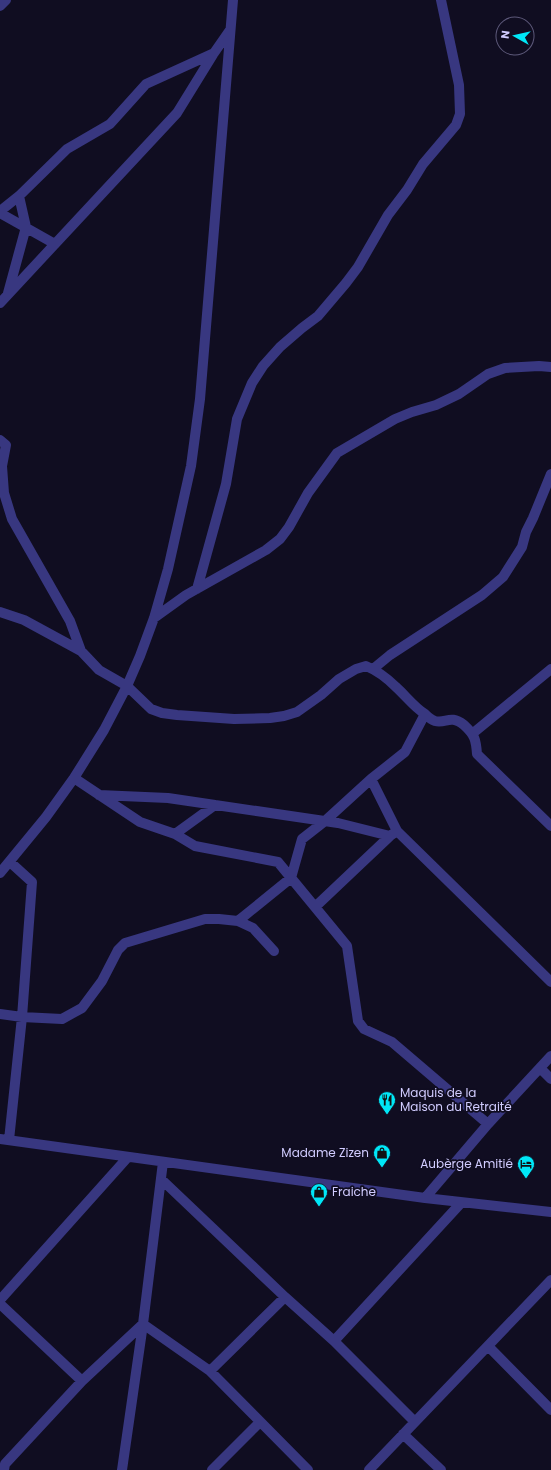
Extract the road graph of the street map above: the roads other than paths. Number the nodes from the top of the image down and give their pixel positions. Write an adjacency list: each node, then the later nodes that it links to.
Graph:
1 (6, 0): 4 (street)
2 (233, 0): 5 (street)
3 (441, 0): 18 (street)
4 (0, 6)
5 (230, 30): 6 (street); 20 (street)
6 (214, 53): 7 (street); 10 (street)
7 (19, 196): 8 (street); 9 (street)
8 (0, 212): 9 (street)
9 (26, 227): 10 (street); 11 (street)
10 (55, 244): 11 (street)
11 (8, 295): 12 (street)
12 (0, 303)
13 (551, 368): 18 (street)
14 (0, 440): 16 (street)
15 (551, 474): 22 (street)
16 (4, 493): 17 (street); 21 (street)
17 (0, 508)
18 (197, 589): 20 (street)
19 (0, 612): 21 (street)
20 (154, 618): 24 (street)
21 (81, 651): 24 (street)
22 (373, 669): 24 (street); 25 (street)
23 (550, 671): 26 (street)
24 (127, 686): 27 (street)
25 (425, 714): 26 (street); 28 (street)
26 (472, 734): 32 (street)
27 (74, 778): 29 (street); 35 (street)
28 (371, 779): 31 (street); 34 (street)
29 (99, 795): 30 (street); 33 (street)
30 (216, 805): 31 (street); 33 (street)
31 (325, 821): 34 (street); 37 (street)
32 (551, 826)
33 (175, 834): 37 (street)
34 (393, 834): 38 (street); 41 (street)
35 (10, 862): 36 (street); 43 (street)
36 (0, 873)
37 (291, 878): 38 (street); 39 (street)
38 (315, 907): 47 (street)
39 (238, 921): 40 (street); 43 (street)
40 (274, 951)
41 (551, 982)
42 (0, 1014): 43 (street)
43 (22, 1017): 48 (street)
44 (551, 1056): 45 (street)
45 (540, 1068): 46 (street); 47 (street)
46 (551, 1079)
47 (488, 1124): 52 (street)
48 (4, 1140): 49 (street)
49 (128, 1157): 50 (street); 57 (street)
50 (163, 1162): 51 (street); 52 (street)
51 (161, 1178): 56 (street); 59 (street)
52 (425, 1198): 53 (street)
53 (461, 1203): 54 (street); 60 (street)
54 (551, 1212)
55 (551, 1280): 61 (street)
56 (285, 1298): 60 (street); 62 (street)
57 (0, 1300)
58 (0, 1304): 63 (street)
59 (143, 1324): 62 (street); 63 (street); 69 (street)
60 (334, 1341): 66 (street)
61 (488, 1346): 64 (street); 66 (street)
62 (210, 1371): 65 (street)
63 (82, 1381): 68 (street)
64 (551, 1410)
65 (260, 1422): 70 (street); 71 (street)
66 (416, 1422): 67 (street)
67 (403, 1434): 72 (street); 73 (street)
68 (3, 1464)
69 (122, 1470)
70 (212, 1470)
71 (308, 1470)
72 (369, 1470)
73 (441, 1470)

